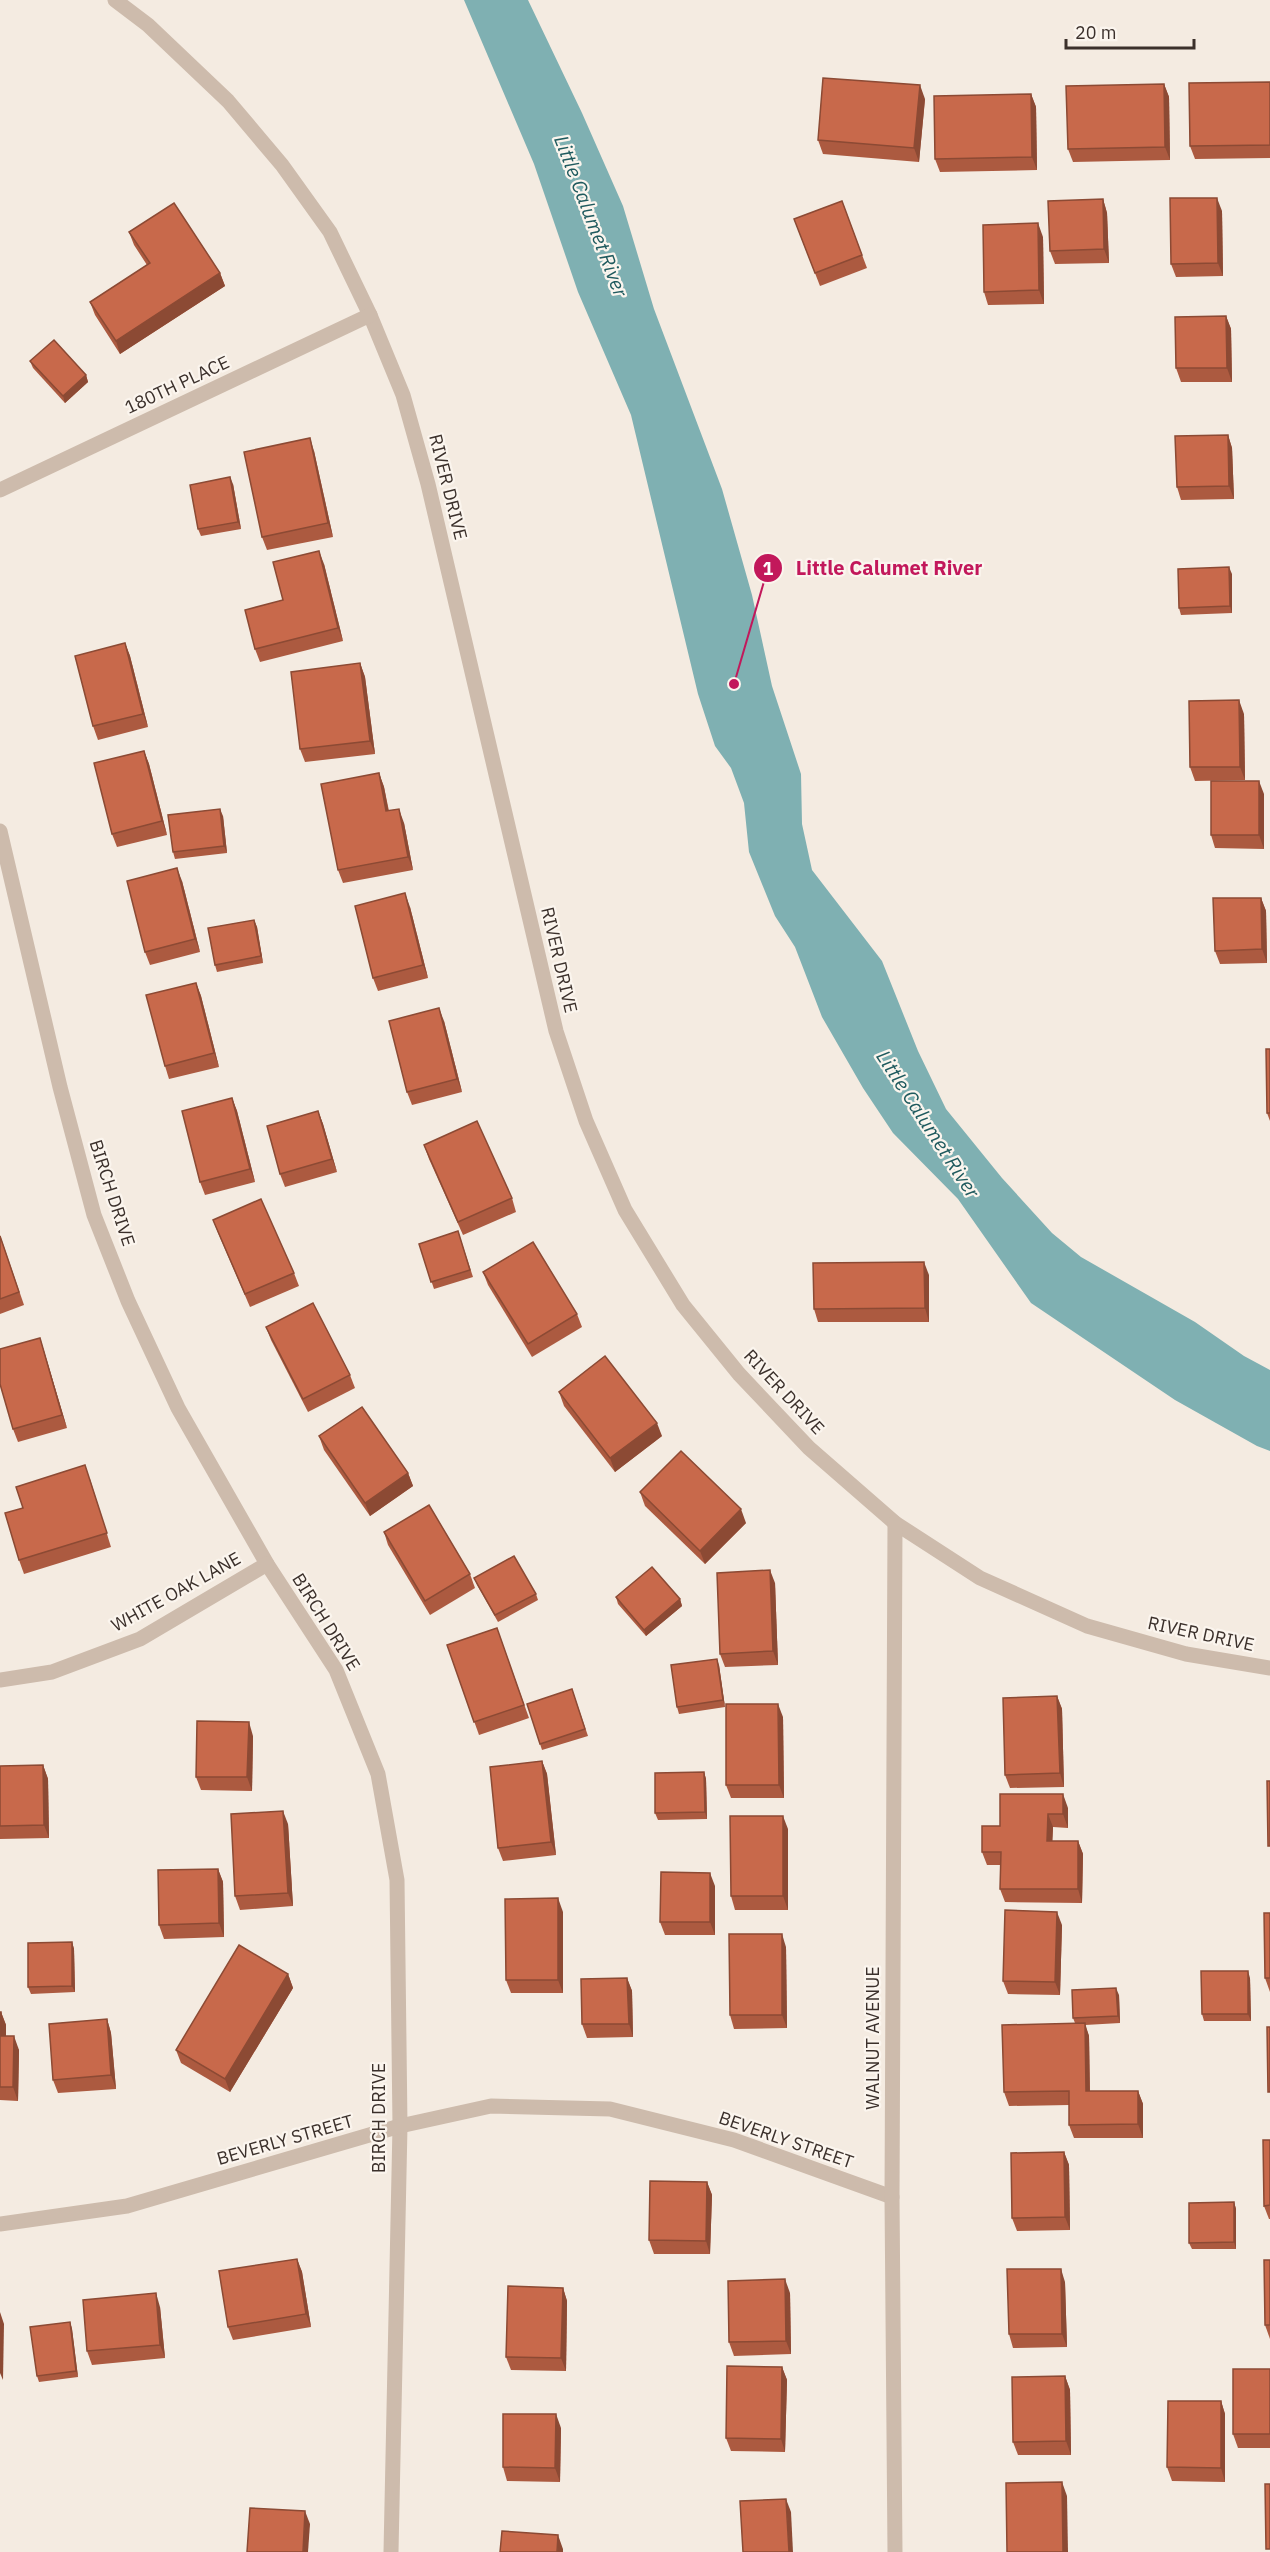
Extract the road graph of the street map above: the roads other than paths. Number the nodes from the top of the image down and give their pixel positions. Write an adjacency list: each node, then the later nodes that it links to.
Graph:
1 (115, 0): 2 (street, RIVER DRIVE)
2 (370, 315): 3 (street, 180TH PLACE); 5 (street, RIVER DRIVE)
3 (0, 490)
4 (0, 831): 6 (street, BIRCH DRIVE)
5 (895, 1523): 7 (street, RIVER DRIVE); 10 (street, WALNUT AVENUE)
6 (267, 1564): 8 (street, WHITE OAK LANE); 9 (street, BIRCH DRIVE)
7 (1270, 1668)
8 (0, 1680)
9 (400, 2126): 10 (street, BEVERLY STREET); 11 (street, BEVERLY STREET); 12 (street, BIRCH DRIVE)
10 (892, 2197): 13 (street, WALNUT AVENUE)
11 (0, 2224)
12 (392, 2552)
13 (895, 2552)

